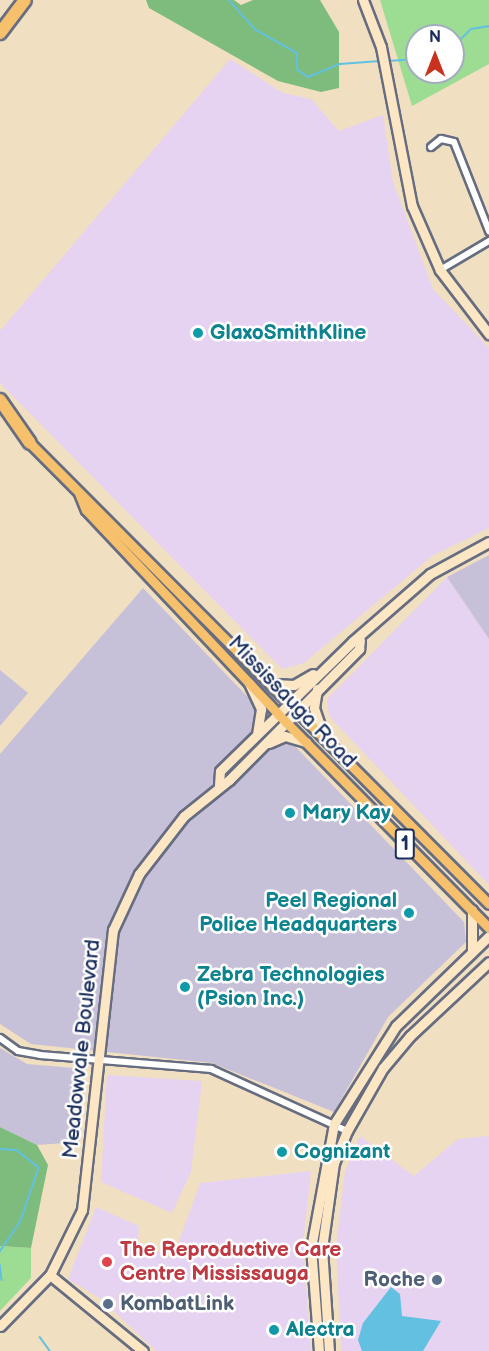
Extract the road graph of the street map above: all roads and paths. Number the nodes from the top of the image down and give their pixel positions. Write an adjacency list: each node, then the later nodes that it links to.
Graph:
1 (26, 0): 3 (highway)
2 (363, 0): 7 (main road)
3 (0, 33)
4 (431, 147): 5 (street)
5 (489, 231)
6 (489, 241): 7 (street)
7 (441, 270): 8 (main road)
8 (489, 334)
9 (0, 400): 11 (highway)
10 (0, 411): 11 (main road, Mississauga Road / 1)
11 (30, 442): 12 (main road, Mississauga Road / 1)
12 (79, 493): 16 (main road, Mississauga Road / 1); 17 (main road, Mississauga Road / 1)
13 (489, 542): 14 (main road, Meadowvale Boulevard)
14 (360, 640): 15 (main road, Meadowvale Boulevard); 18 (main road, Meadowvale Boulevard)
15 (323, 670): 17 (main road); 19 (main road, Meadowvale Boulevard)
16 (249, 682): 20 (main road, Mississauga Road / 1); 22 (main road)
17 (275, 684): 19 (main road, Mississauga Road / 1)
18 (317, 689): 19 (main road, Meadowvale Boulevard); 21 (main road)
19 (295, 705): 20 (main road, Meadowvale Boulevard); 21 (main road, Mississauga Road / 1)
20 (281, 717): 22 (main road, Meadowvale Boulevard); 23 (main road, Mississauga Road / 1); 24 (main road, Meadowvale Boulevard)
21 (322, 731): 26 (main road, Mississauga Road / 1)
22 (257, 735): 25 (main road, Meadowvale Boulevard)
23 (306, 742): 24 (main road); 27 (main road, Mississauga Road / 1)
24 (259, 748): 25 (main road, Meadowvale Boulevard)
25 (219, 784): 33 (main road, Meadowvale Boulevard)
26 (487, 900)
27 (472, 910): 28 (main road, Mississauga Road / 1); 30 (main road)
28 (489, 928)
29 (489, 936): 30 (main road)
30 (472, 952): 34 (main road)
31 (488, 964): 35 (main road)
32 (0, 1038): 33 (street)
33 (96, 1059): 34 (street); 36 (main road, Meadowvale Boulevard)
34 (334, 1124): 35 (street); 39 (main road)
35 (347, 1131): 40 (main road)
36 (50, 1275): 37 (main road, Meadowvale Boulevard); 38 (main road)
37 (0, 1326)
38 (142, 1351)
39 (319, 1351)
40 (329, 1351)

